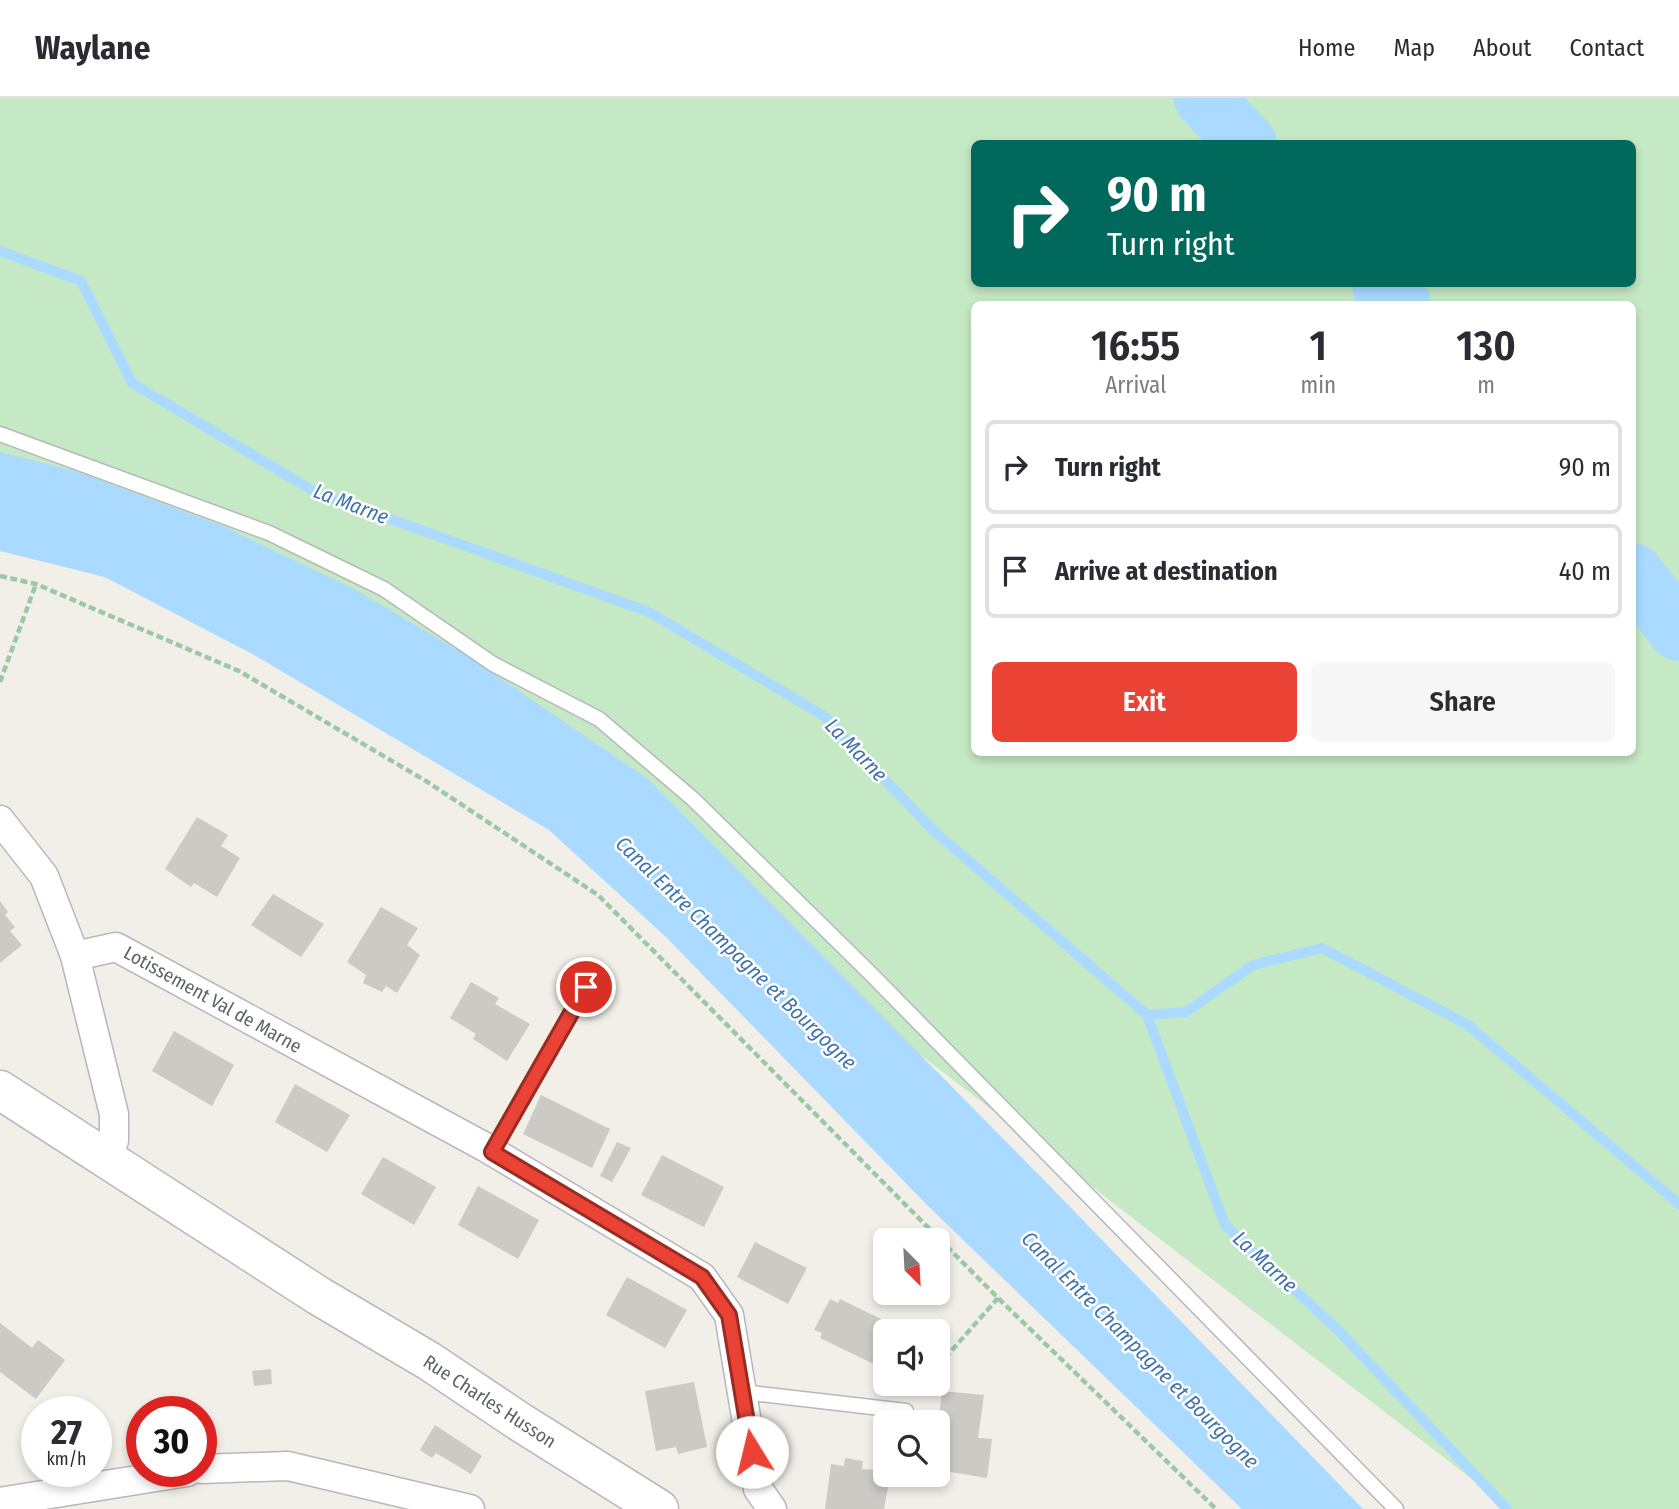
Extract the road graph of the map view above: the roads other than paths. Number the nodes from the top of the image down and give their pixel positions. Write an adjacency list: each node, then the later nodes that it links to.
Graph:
1 (0, 434): 16 (lane)
2 (0, 820): 3 (street)
3 (75, 956): 6 (street, Lotissement Val de Marne); 7 (street)
4 (586, 987): 6 (lane)
5 (0, 1090): 7 (street, Rue Charles Husson)
6 (488, 1149): 8 (street, Lotissement Val de Marne)
7 (104, 1157): 14 (street, Rue Charles Husson)
8 (742, 1391): 9 (lane); 15 (street, Lotissement Val de Marne)
9 (890, 1410)
10 (217, 1468): 13 (street)
11 (126, 1482): 12 (street)
12 (4, 1502)
13 (470, 1509)
14 (659, 1509)
15 (772, 1509)
16 (1396, 1509)

